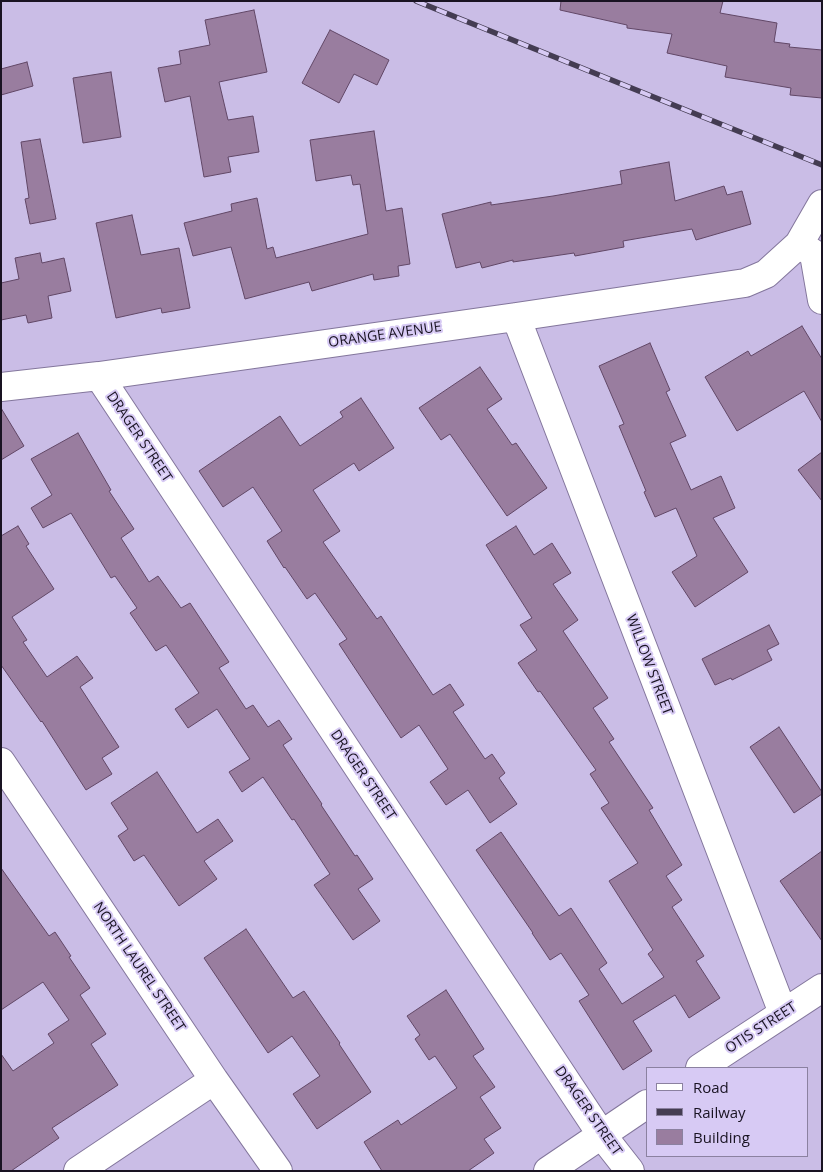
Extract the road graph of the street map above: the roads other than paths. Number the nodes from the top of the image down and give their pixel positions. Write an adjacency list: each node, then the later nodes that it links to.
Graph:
1 (822, 204): 2 (street, ORANGE AVENUE)
2 (799, 244): 3 (street); 4 (street, ORANGE AVENUE)
3 (822, 300)
4 (516, 317): 5 (street, ORANGE AVENUE); 9 (street, WILLOW STREET)
5 (99, 376): 6 (street, ORANGE AVENUE); 13 (street, DRAGER STREET)
6 (1, 387)
7 (1, 762): 11 (street, NORTH LAUREL STREET)
8 (822, 988): 9 (street, OTIS STREET)
9 (782, 1013): 10 (street, OTIS STREET)
10 (701, 1067)
11 (214, 1080): 14 (street); 15 (street, NORTH LAUREL STREET)
12 (646, 1105): 13 (street)
13 (601, 1134): 16 (street); 17 (street, DRAGER STREET)
14 (78, 1171)
15 (278, 1171)
16 (548, 1171)
17 (630, 1171)

